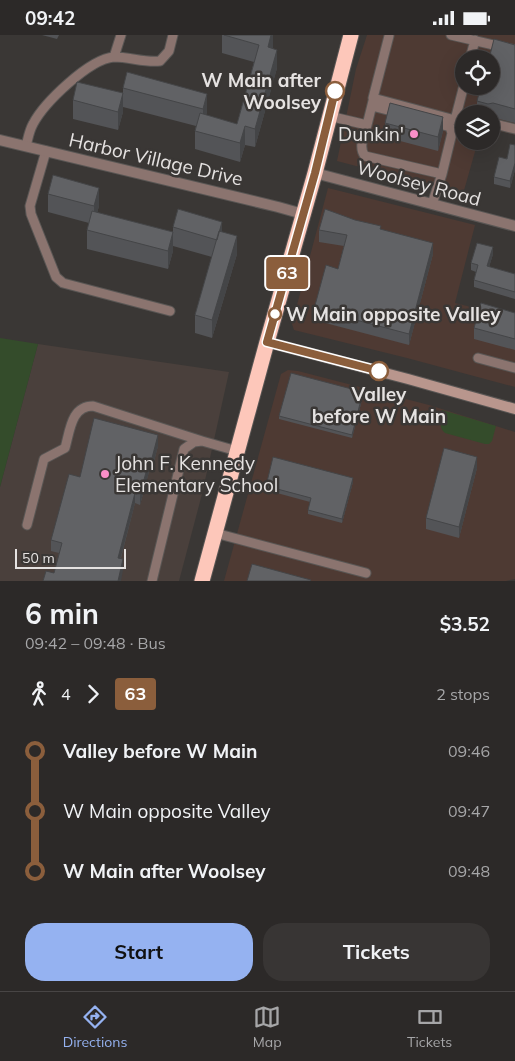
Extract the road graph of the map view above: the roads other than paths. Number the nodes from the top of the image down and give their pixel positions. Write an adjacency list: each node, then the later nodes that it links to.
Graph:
1 (121, 35): 9 (lane)
2 (173, 35): 9 (lane)
3 (351, 35): 11 (highway)
4 (388, 35): 10 (lane)
5 (451, 35): 6 (lane)
6 (475, 40): 7 (lane); 8 (lane)
7 (472, 50)
8 (515, 50)
9 (114, 57): 17 (lane)
10 (372, 102): 12 (lane); 13 (lane); 20 (lane)
11 (329, 115): 13 (lane); 19 (highway)
12 (455, 120)
13 (367, 125): 20 (lane)
14 (500, 125): 15 (lane)
15 (515, 129)
16 (0, 140): 17 (street, Harbor Village Drive)
17 (26, 146): 18 (street, Harbor Village Drive)
18 (46, 151): 22 (street, Harbor Village Drive); 24 (lane)
19 (315, 173): 21 (street, Woolsey Road); 22 (highway)
20 (442, 174): 21 (lane)
21 (432, 204): 23 (street, Woolsey Road)
22 (303, 214): 25 (highway)
23 (515, 226)
24 (170, 311)
25 (267, 342): 28 (main road); 30 (highway)
26 (478, 358): 27 (lane)
27 (515, 368)
28 (515, 409)
29 (202, 441): 30 (lane); 31 (lane); 34 (lane)
30 (237, 451): 32 (highway)
31 (27, 525)
32 (215, 533): 33 (lane); 35 (highway)
33 (366, 573)
34 (152, 581)
35 (202, 581)

